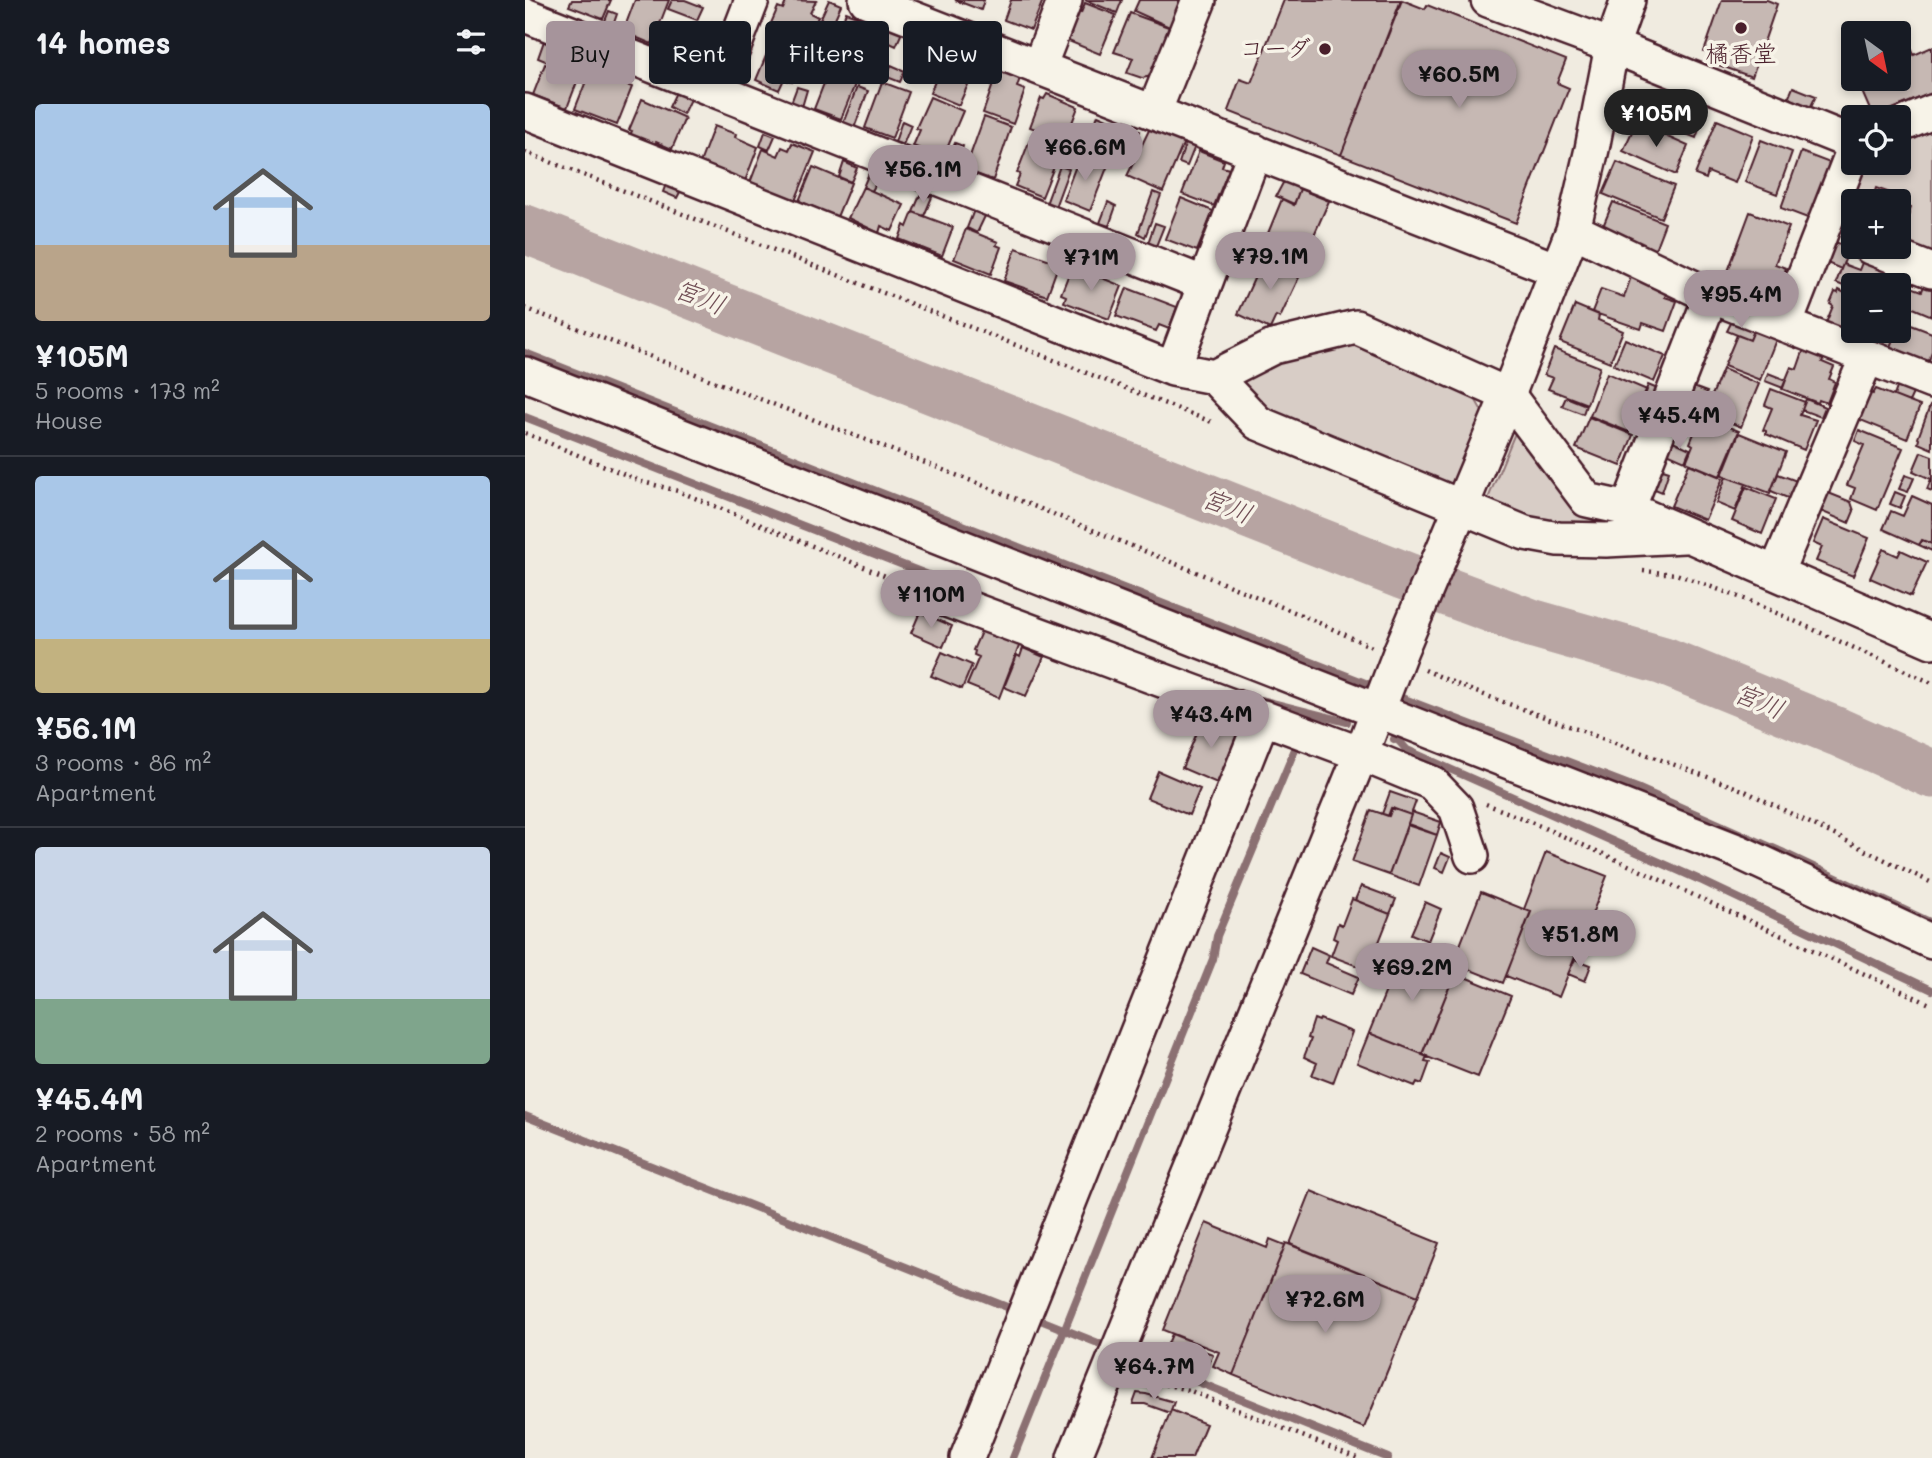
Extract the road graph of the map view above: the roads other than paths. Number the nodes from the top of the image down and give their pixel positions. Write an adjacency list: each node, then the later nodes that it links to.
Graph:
1 (752, 0): 11 (street)
2 (866, 0): 7 (street)
3 (1065, 0): 10 (street)
4 (1199, 0): 14 (street)
5 (1488, 0): 9 (street)
6 (1628, 0): 9 (street)
7 (921, 10): 10 (street)
8 (525, 15): 11 (street)
9 (1612, 46): 16 (street); 19 (street)
10 (1039, 67): 14 (street)
11 (717, 91): 24 (street)
12 (525, 111): 28 (street)
13 (1932, 111): 15 (street)
14 (1154, 112): 17 (street)
15 (1911, 121)
16 (1841, 138)
17 (1255, 151): 22 (street); 24 (street)
18 (1849, 175): 20 (street)
19 (1573, 230): 22 (street); 25 (street)
20 (1838, 234): 26 (street)
21 (1901, 259): 23 (street)
22 (1557, 270): 32 (street)
23 (1932, 271)
24 (1205, 284): 28 (street)
25 (1711, 296): 26 (street); 33 (street)
26 (1785, 325): 27 (street)
27 (1867, 357): 31 (street); 36 (street)
28 (1173, 369): 30 (street)
29 (525, 374): 39 (street)
30 (1214, 377): 32 (street); 34 (street)
31 (1932, 383)
32 (1508, 395): 33 (street); 34 (street)
33 (1628, 509): 35 (street)
34 (1458, 513): 35 (street); 40 (street)
35 (1690, 536): 36 (street)
36 (1776, 573): 38 (street)
37 (925, 592): 39 (street)
38 (1929, 632)
39 (1128, 646): 40 (street); 41 (street)
40 (1389, 681): 42 (street); 44 (street)
41 (1263, 717): 42 (street); 45 (street)
42 (1361, 754): 43 (street); 46 (street)
43 (1472, 856)
44 (1932, 942)
45 (967, 1458)
46 (1074, 1458)

